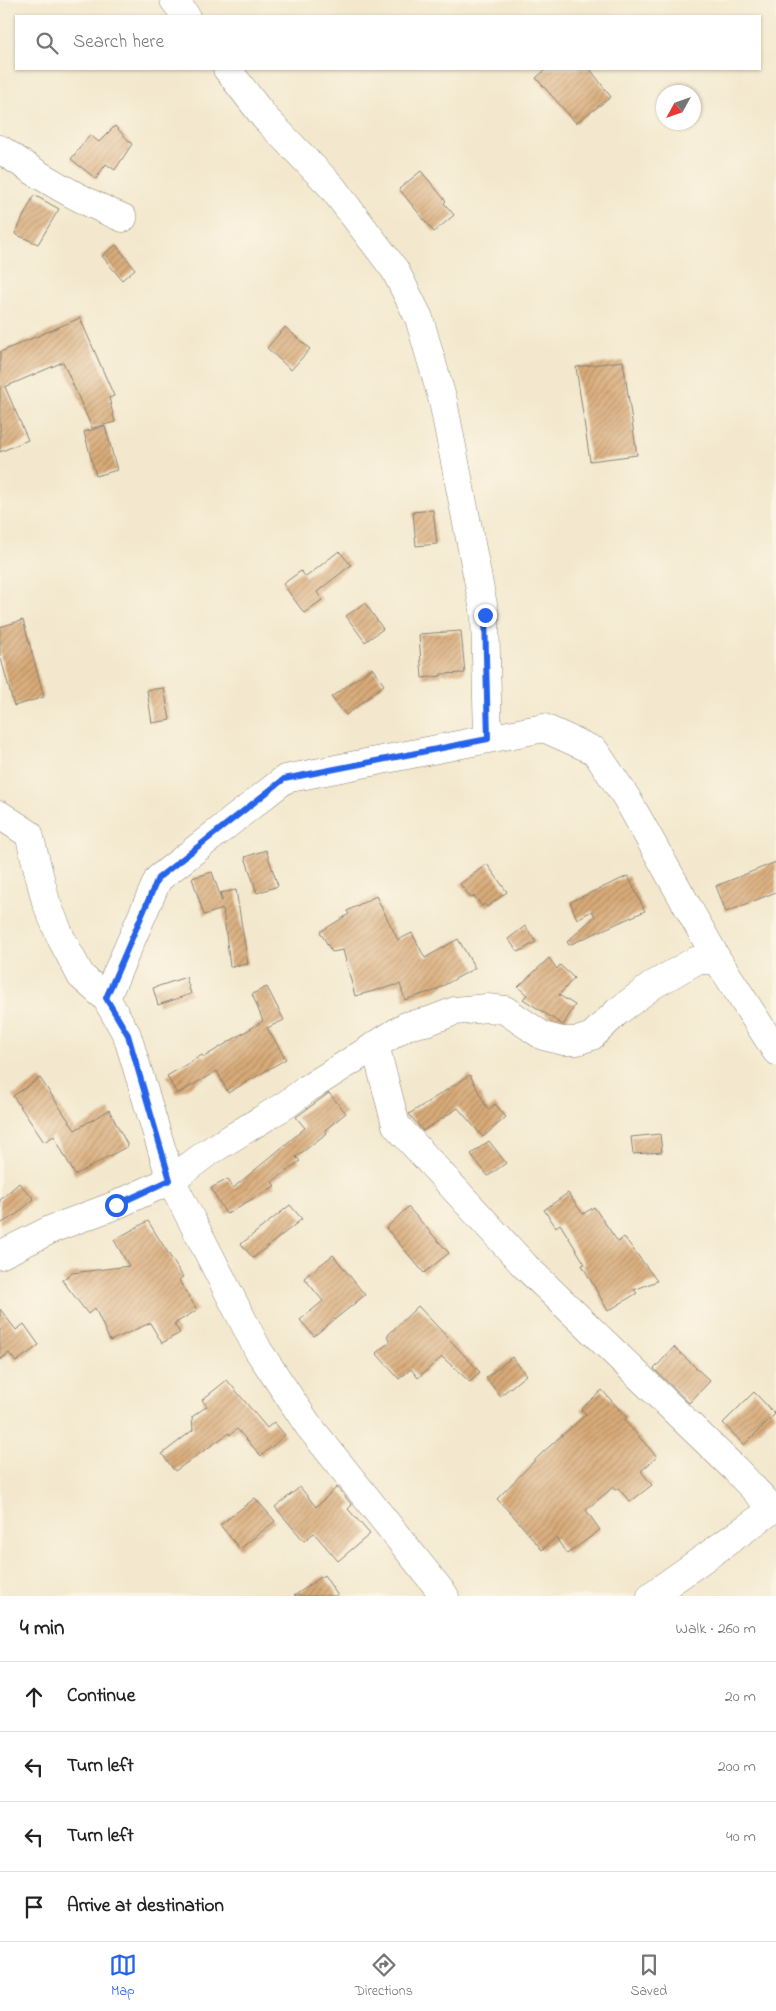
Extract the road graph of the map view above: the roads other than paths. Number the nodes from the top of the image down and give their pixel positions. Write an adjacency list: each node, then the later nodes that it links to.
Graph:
1 (174, 0): 2 (street)
2 (185, 15)
3 (228, 70): 6 (street)
4 (0, 149): 5 (street)
5 (123, 218)
6 (488, 739): 8 (street); 9 (street)
7 (0, 815): 9 (street)
8 (717, 959): 10 (street); 11 (street)
9 (106, 998): 12 (street)
10 (375, 1045): 12 (street); 14 (street)
11 (776, 1051)
12 (170, 1180): 13 (street); 15 (street)
13 (0, 1255)
14 (775, 1508): 16 (street)
15 (445, 1596)
16 (651, 1596)

